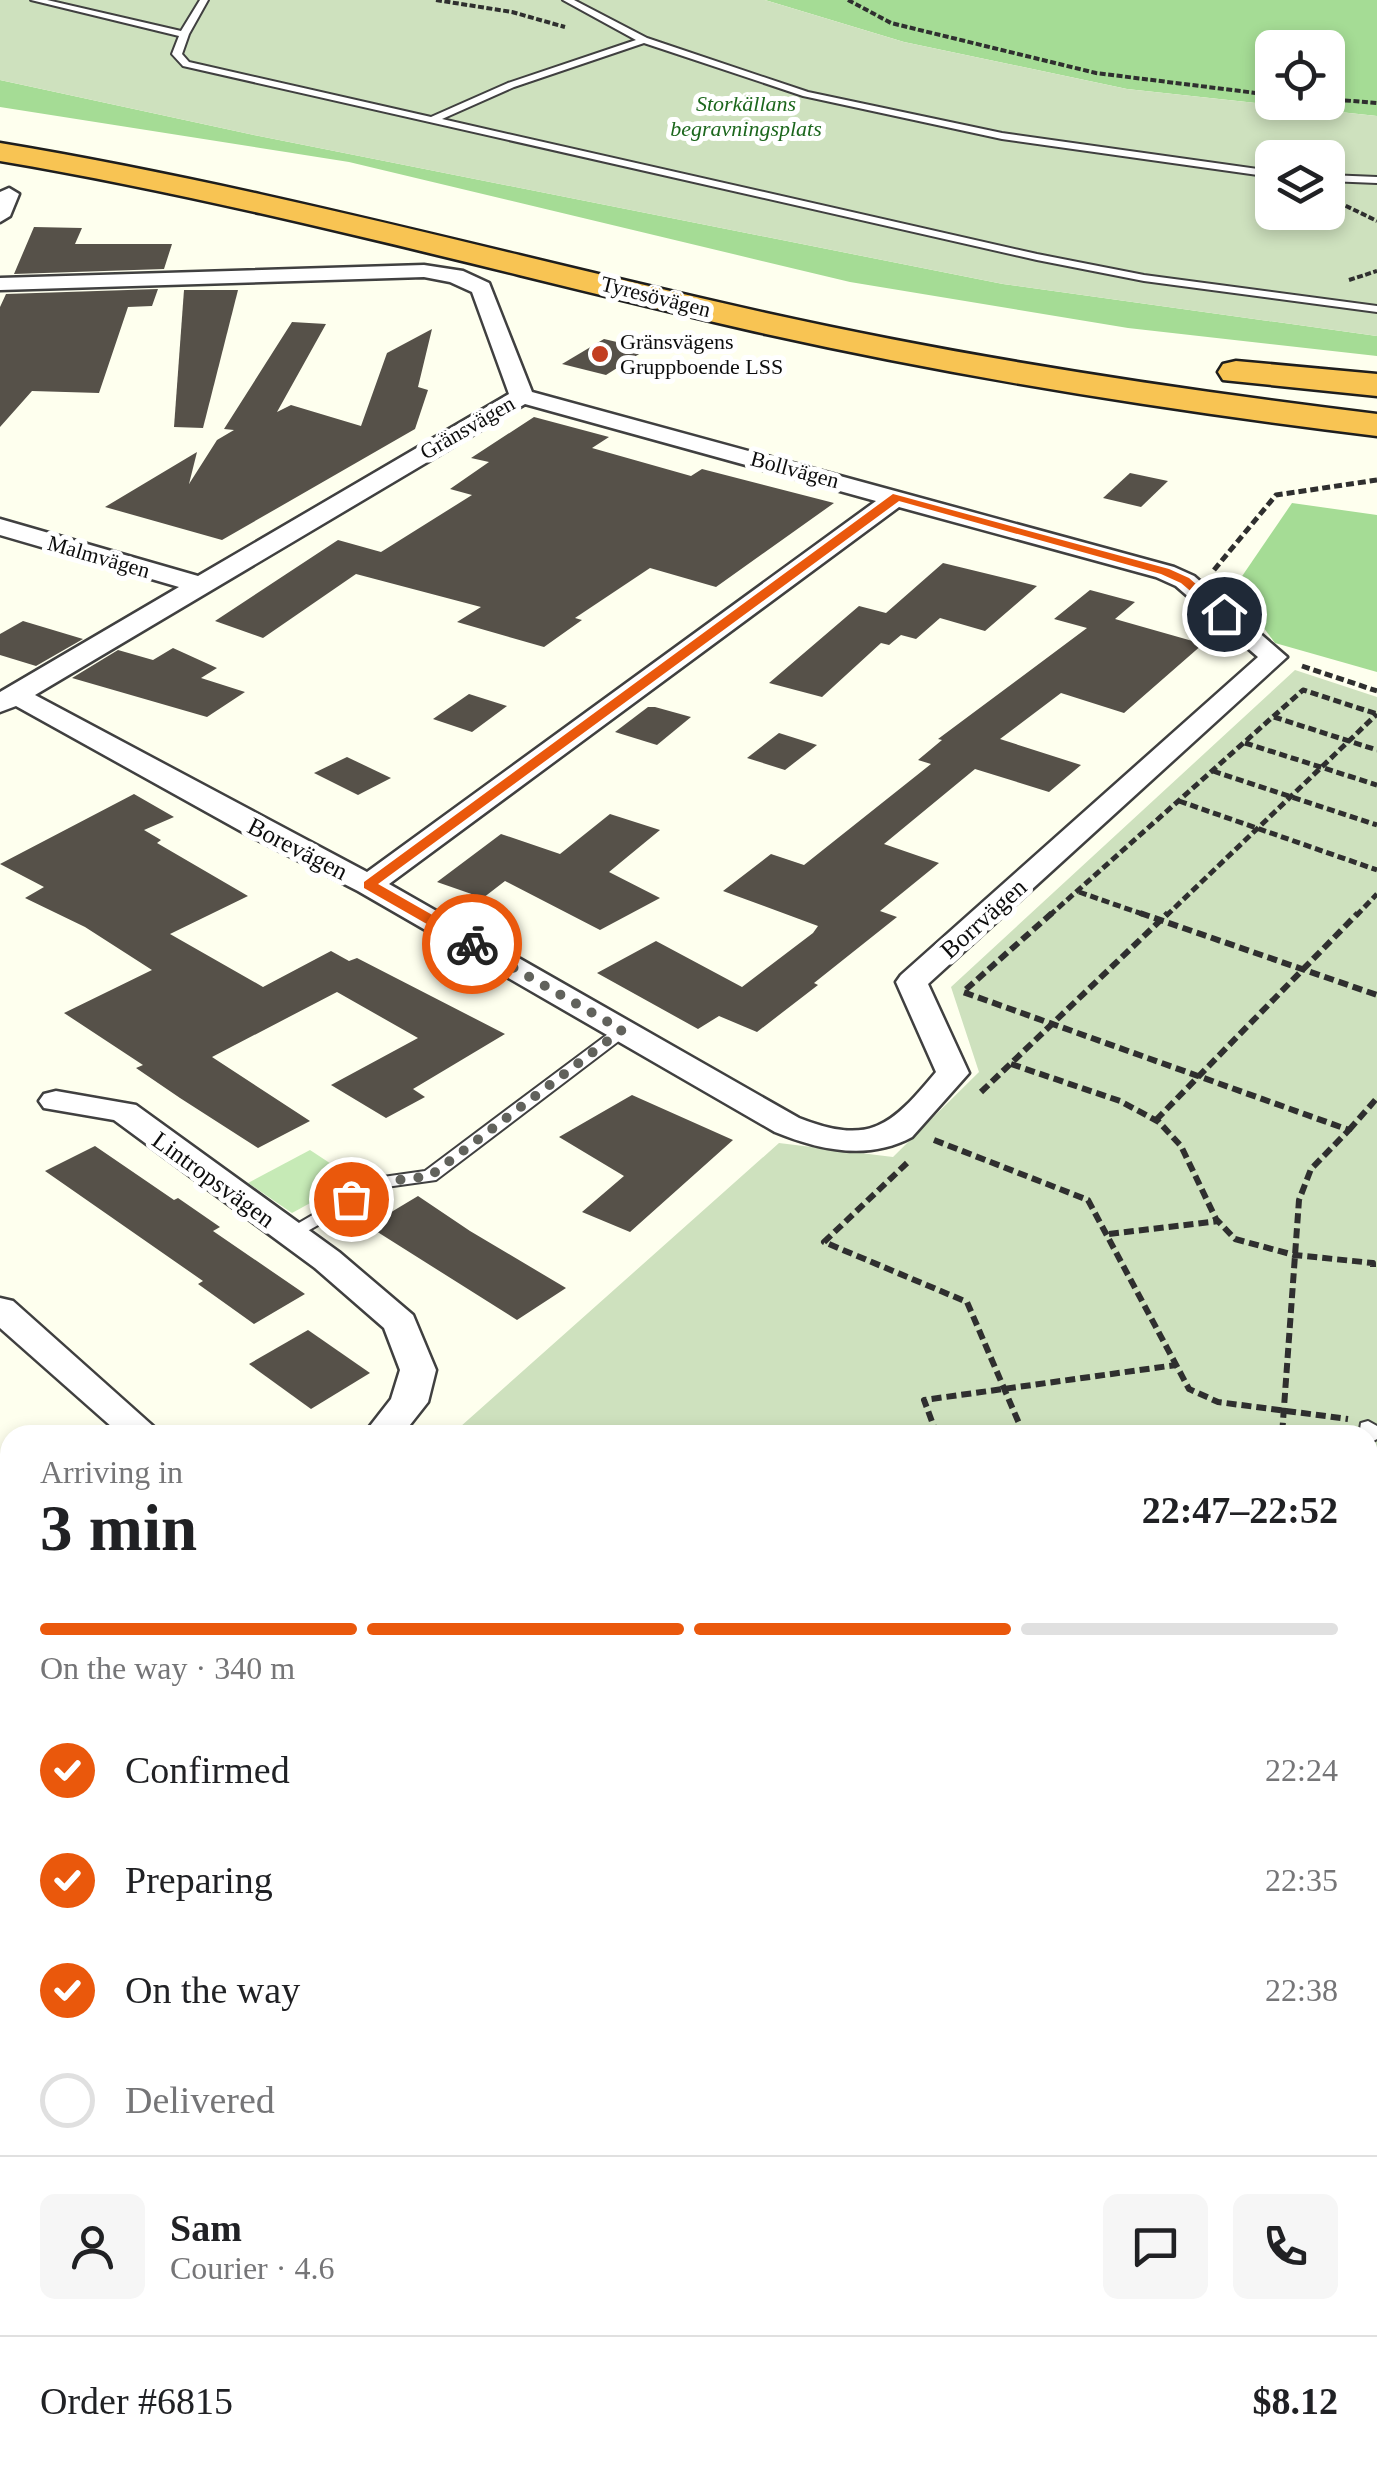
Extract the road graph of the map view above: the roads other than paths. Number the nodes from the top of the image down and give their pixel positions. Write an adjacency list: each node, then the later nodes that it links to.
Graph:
1 (35, 0): 4 (lane)
2 (204, 0): 4 (lane)
3 (567, 0): 5 (lane)
4 (184, 34): 6 (lane)
5 (644, 40): 6 (lane); 9 (lane)
6 (430, 121): 15 (lane)
7 (0, 132): 16 (highway, Tyresövägen)
8 (0, 152): 20 (highway, Tyresövägen)
9 (1255, 172)
10 (1345, 179): 11 (lane)
11 (1377, 180)
12 (9, 194): 13 (street)
13 (0, 216)
14 (0, 284): 18 (street, Gränsvägen)
15 (1377, 310)
16 (999, 347): 17 (highway); 19 (highway, Tyresövägen)
17 (1377, 384)
18 (522, 396): 21 (street, Bollvägen); 23 (street, Gränsvägen)
19 (1377, 401)
20 (1377, 428)
21 (897, 496): 24 (street, Bollvägen); 26 (street)
22 (0, 527): 23 (street, Malmvägen)
23 (199, 585): 25 (street, Gränsvägen)
24 (1274, 657): 29 (street, Borrvägen)
25 (8, 699): 26 (street, Borevägen)
26 (369, 885): 27 (street, Borevägen)
27 (622, 1030): 29 (street, Borevägen); 30 (lane)
28 (56, 1101): 30 (street, Lintropsvägen)
29 (787, 1125)
30 (289, 1234): 33 (street, Lintropsvägen)
31 (1, 1312): 32 (street)
32 (132, 1425)
33 (390, 1425)

